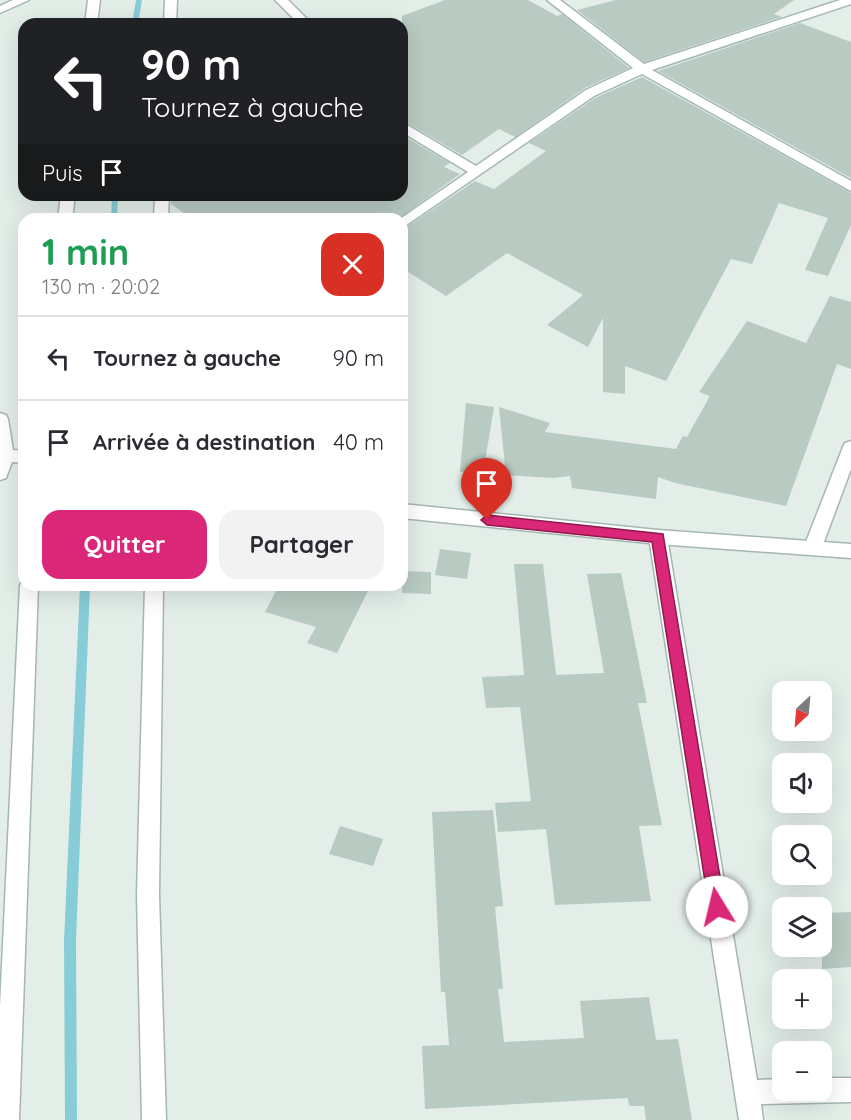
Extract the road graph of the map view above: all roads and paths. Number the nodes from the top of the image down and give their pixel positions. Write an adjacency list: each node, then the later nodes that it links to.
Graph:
1 (23, 0): 7 (street)
2 (94, 0): 8 (street)
3 (171, 0): 9 (street)
4 (281, 0): 10 (street)
5 (553, 0): 11 (street)
6 (851, 0): 11 (street)
7 (0, 10)
8 (92, 18)
9 (170, 18)
10 (300, 18)
11 (642, 69): 13 (street); 14 (street)
12 (408, 130): 13 (street)
13 (477, 172): 15 (street)
14 (851, 187)
15 (408, 220)
16 (0, 419): 18 (street)
17 (851, 447): 23 (street)
18 (6, 455): 19 (street); 20 (street)
19 (18, 456)
20 (0, 474)
21 (408, 512): 22 (street)
22 (658, 537): 23 (street); 28 (street)
23 (813, 547): 24 (street)
24 (851, 550)
25 (29, 591): 29 (street)
26 (154, 591): 30 (street)
27 (851, 1090): 28 (street)
28 (746, 1092): 31 (street)
29 (7, 1120)
30 (153, 1120)
31 (751, 1120)

